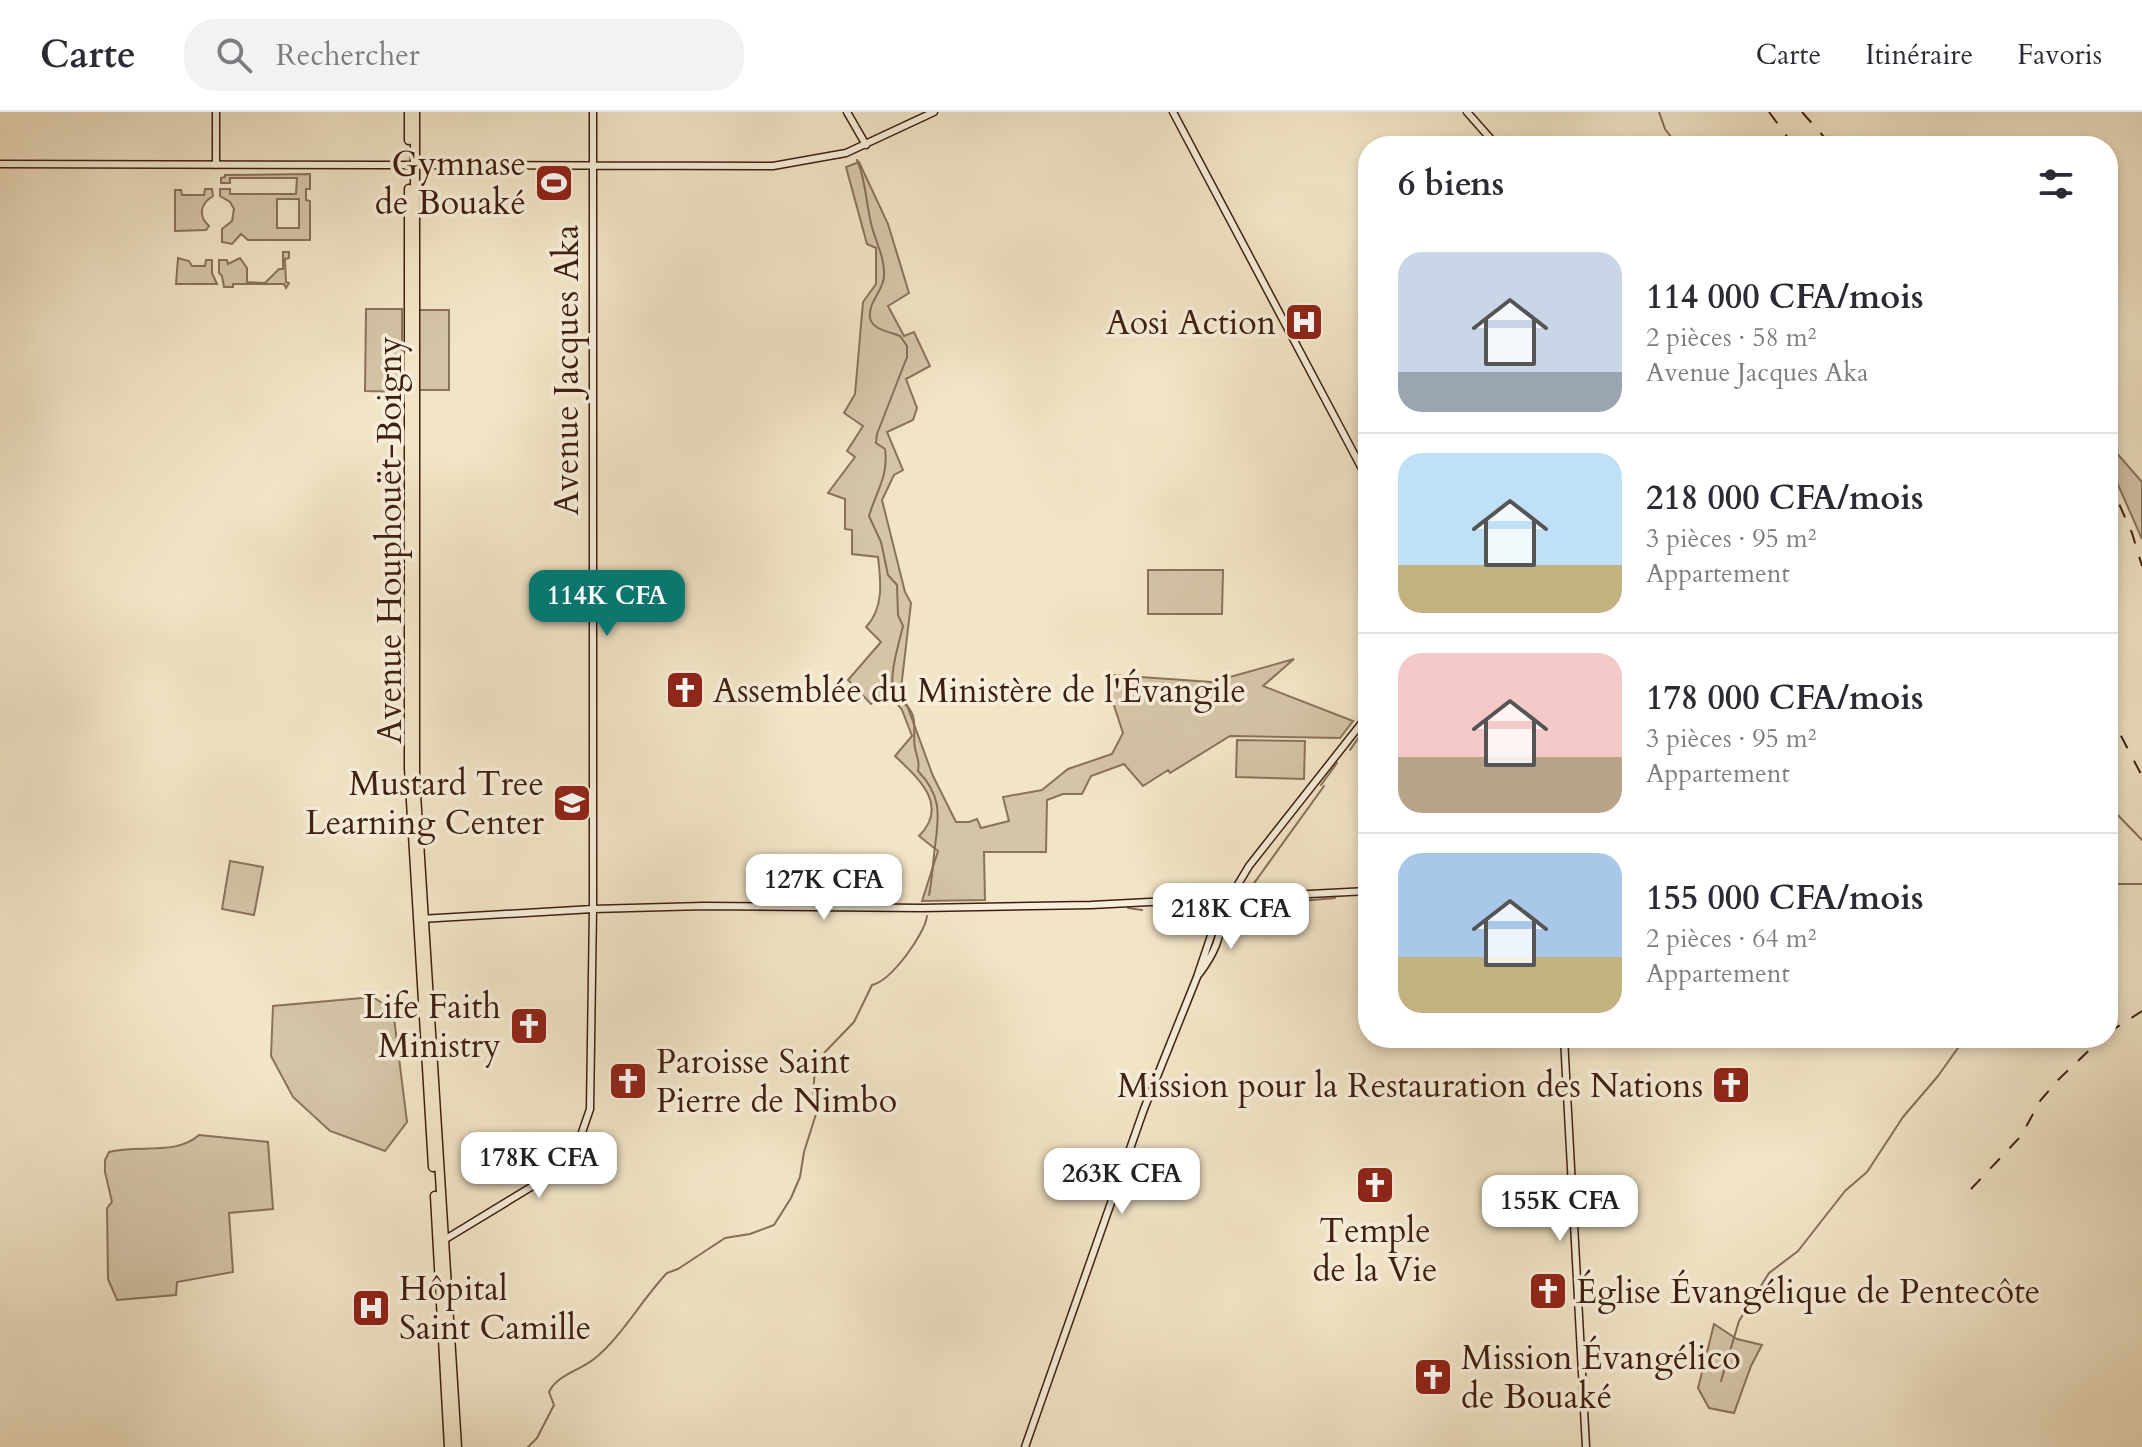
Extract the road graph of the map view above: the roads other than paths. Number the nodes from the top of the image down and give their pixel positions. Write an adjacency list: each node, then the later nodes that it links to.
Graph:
1 (216, 112): 11 (street)
2 (412, 112): 12 (highway, Avenue Houphouët-Boigny)
3 (593, 112): 13 (street, Avenue Jacques Aka)
4 (847, 112): 9 (street)
5 (934, 112): 9 (street)
6 (1173, 112): 14 (street)
7 (1467, 112): 8 (street)
8 (1488, 136)
9 (866, 145): 13 (street)
10 (0, 164): 11 (street)
11 (216, 165): 12 (street)
12 (412, 165): 13 (street); 19 (highway, Avenue Houphouët-Boigny)
13 (593, 166): 18 (street, Avenue Jacques Aka)
14 (1358, 461)
15 (1358, 728): 17 (street)
16 (1358, 892): 17 (street)
17 (1230, 899): 18 (street); 24 (street)
18 (593, 909): 19 (street); 21 (street, Avenue Jacques Aka)
19 (420, 919): 21 (highway, Avenue Houphouët-Boigny)
20 (1565, 1048): 25 (street)
21 (440, 1241): 22 (highway, Avenue Houphouët-Boigny); 23 (highway, Avenue Houphouët-Boigny)
22 (449, 1447)
23 (457, 1447)
24 (1025, 1447)
25 (1586, 1447)

